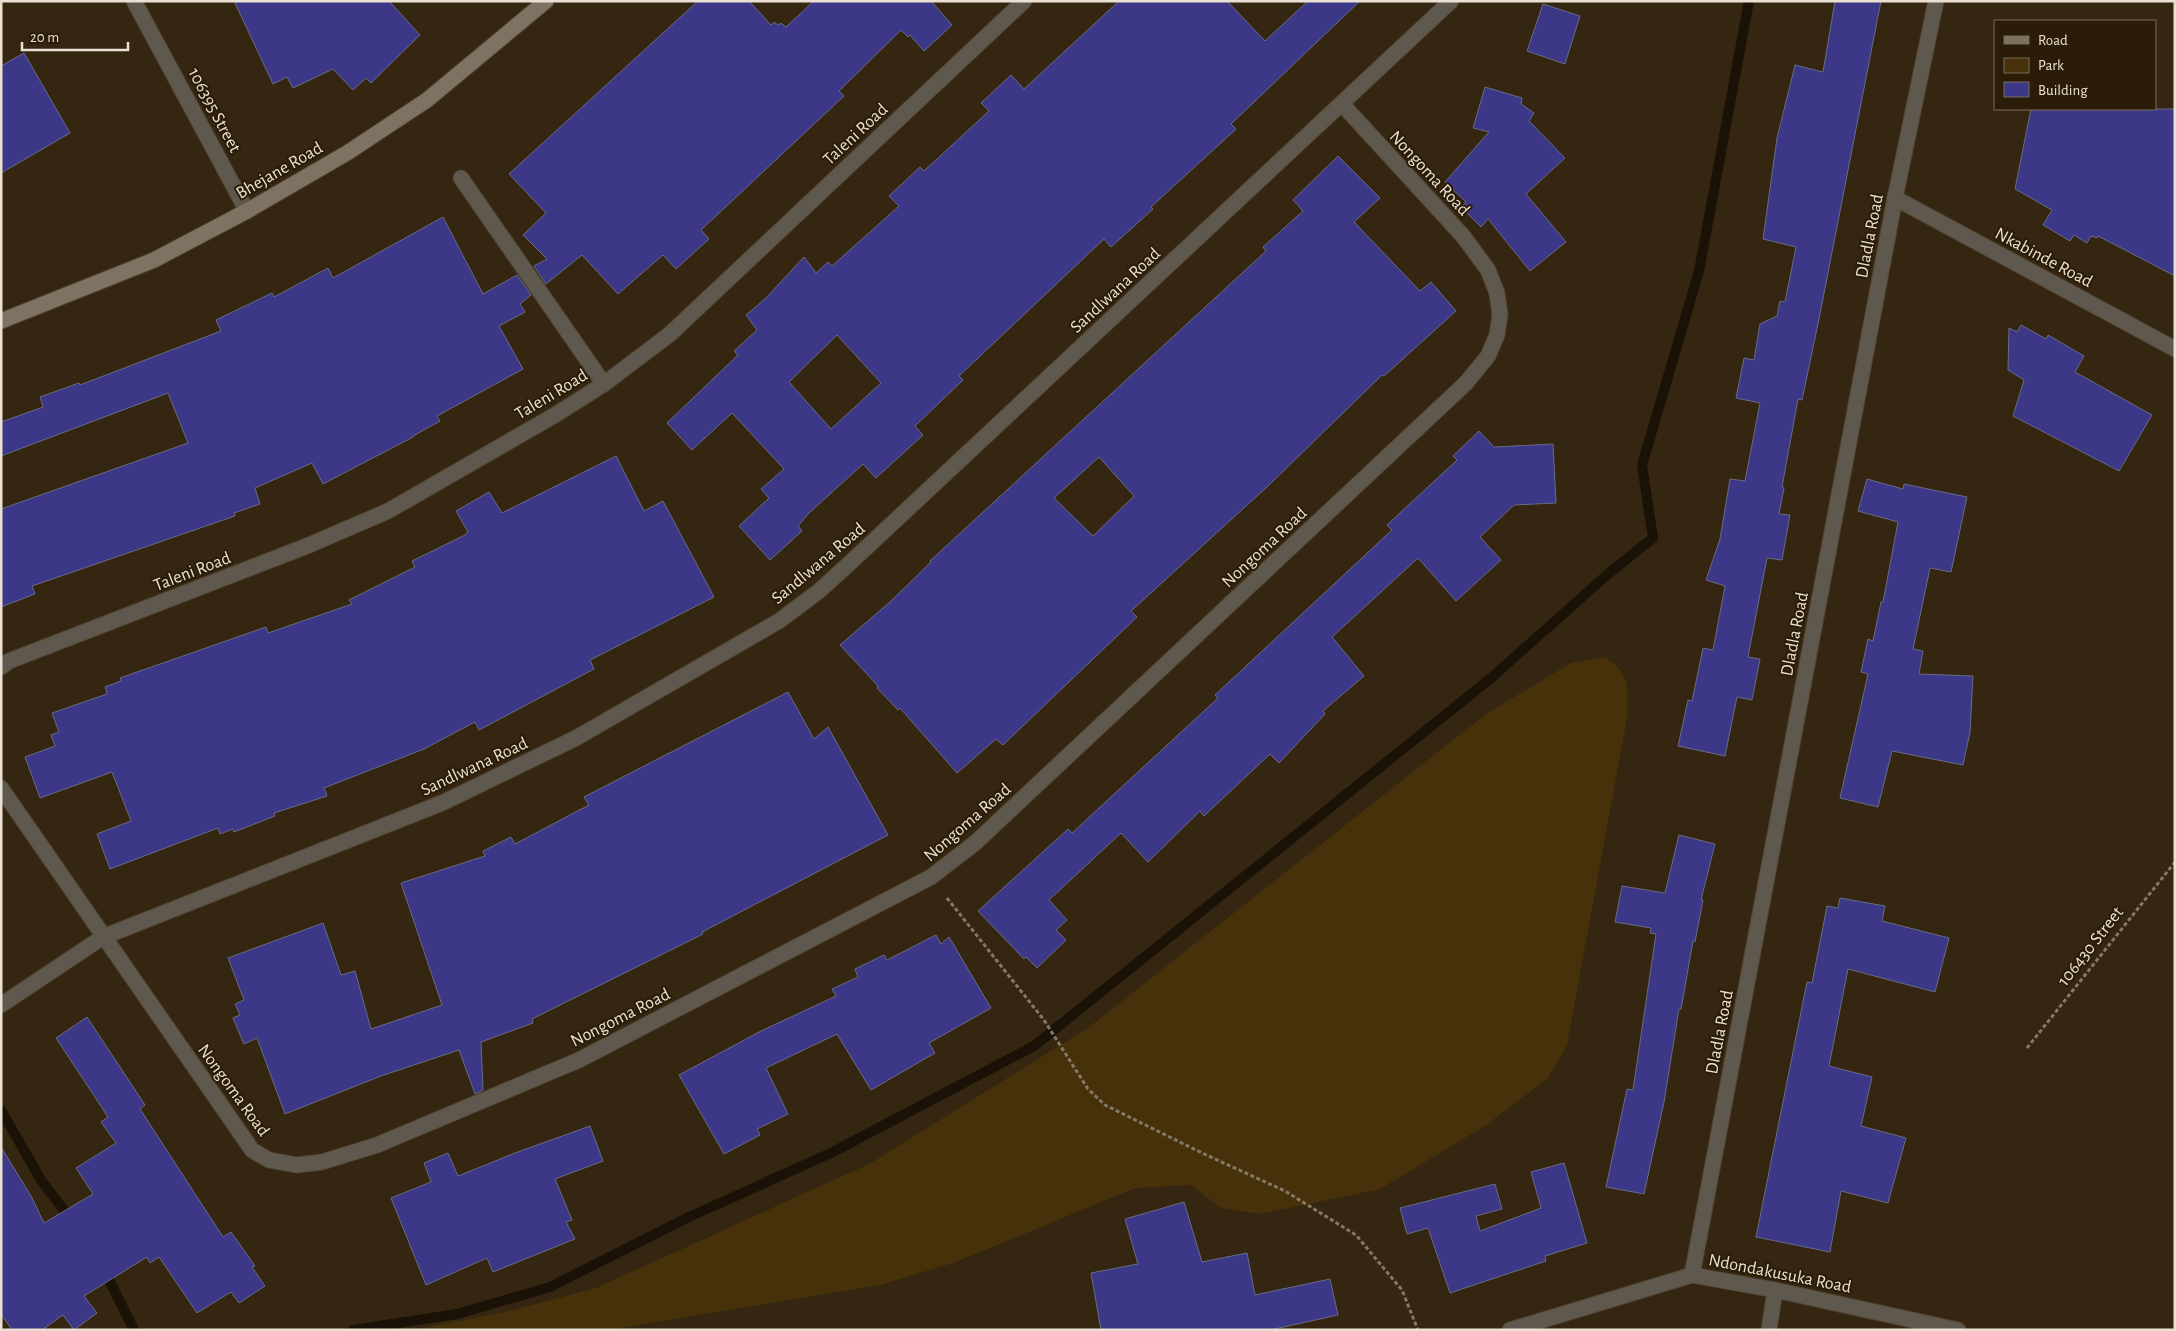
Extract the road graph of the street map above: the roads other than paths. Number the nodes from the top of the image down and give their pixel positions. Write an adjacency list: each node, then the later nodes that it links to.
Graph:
1 (134, 1): 9 (street, 106395 Street)
2 (546, 1): 9 (street, Bhejane Road)
3 (1024, 1): 12 (street, Taleni Road)
4 (1451, 1): 6 (street, Sandlwana Road)
5 (1936, 1): 8 (street, Dladla Road)
6 (1342, 104): 15 (street, Sandlwana Road); 15 (street, Nongoma Road)
7 (461, 178): 12 (street)
8 (1895, 198): 11 (street, Nkabinde Road); 17 (street, Dladla Road)
9 (247, 211): 10 (street, Bhejane Road)
10 (1, 320)
11 (2175, 349)
12 (604, 384): 13 (street, Taleni Road)
13 (1, 667)
14 (1, 788): 15 (street)
15 (103, 937): 16 (street, Sandlwana Road)
16 (1, 1005)
17 (1692, 1275): 18 (street, Ndondakusuka Road); 19 (street, Ndondakusuka Road)
18 (1775, 1290): 20 (street); 21 (street, Ndondakusuka Road)
19 (1510, 1330)
20 (1769, 1330)
21 (1958, 1330)

